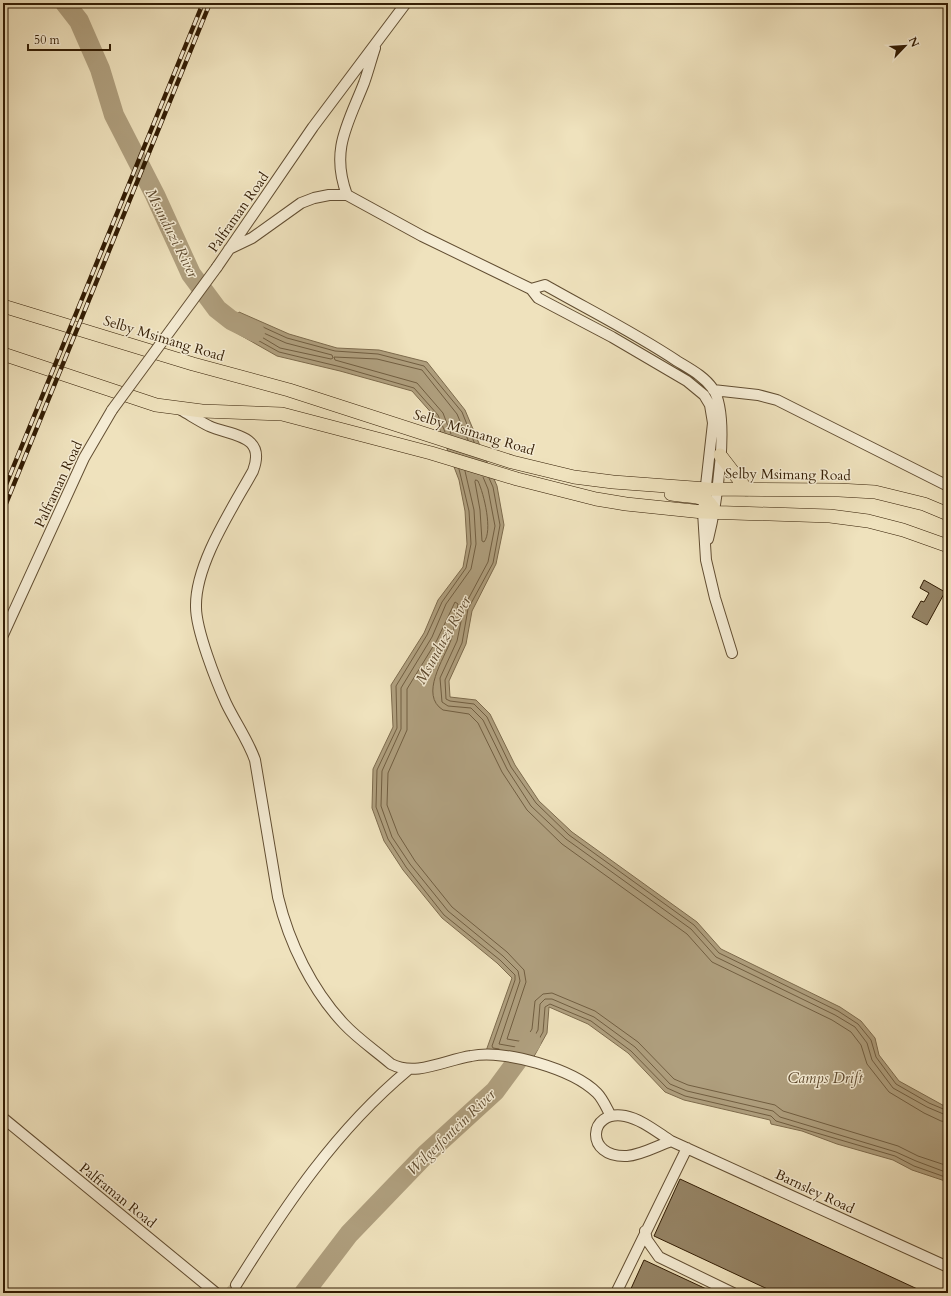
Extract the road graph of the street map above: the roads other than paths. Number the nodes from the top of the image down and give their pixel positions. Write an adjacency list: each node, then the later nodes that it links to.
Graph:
1 (406, 3): 2 (lane, Palframan Road)
2 (377, 39): 3 (lane); 4 (lane, Palframan Road)
3 (347, 195): 4 (lane); 5 (lane)
4 (229, 249): 17 (lane, Palframan Road, bridge)
5 (531, 289): 8 (lane); 13 (lane)
6 (3, 306): 13 (main road, Selby Msimang Road)
7 (3, 354): 9 (main road)
8 (713, 390): 10 (lane); 11 (lane)
9 (179, 409): 14 (main road); 19 (lane)
10 (720, 455): 12 (main road); 13 (lane)
11 (948, 486)
12 (747, 490): 13 (main road, Selby Msimang Road); 15 (main road, Selby Msimang Road)
13 (710, 492): 14 (main road)
14 (709, 512): 16 (main road); 18 (lane)
15 (948, 514)
16 (948, 546)
17 (3, 635)
18 (732, 653)
19 (408, 1070): 20 (lane); 26 (lane)
20 (611, 1116): 22 (lane, Barnsley Road); 22 (lane)
21 (3, 1118): 27 (lane, Palframan Road)
22 (671, 1141): 23 (lane, Barnsley Road)
23 (687, 1148): 24 (lane); 25 (lane, Barnsley Road)
24 (645, 1231): 28 (lane); 29 (lane)
25 (948, 1267)
26 (236, 1285)
27 (216, 1293)
28 (616, 1293)
29 (733, 1293)

